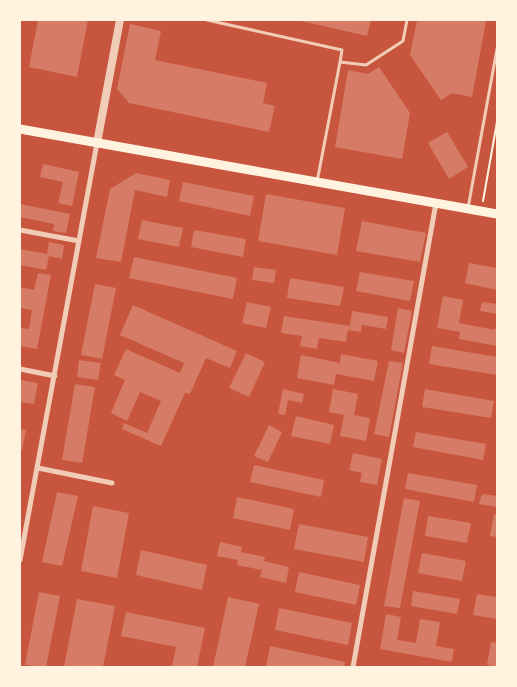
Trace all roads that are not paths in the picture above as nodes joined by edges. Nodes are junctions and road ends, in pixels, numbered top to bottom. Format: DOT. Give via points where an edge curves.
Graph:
graph roads {
  1 [pos="120,20"];
  2 [pos="207,20"];
  3 [pos="407,20"];
  4 [pos="497,49"];
  5 [pos="340,62"];
  6 [pos="20,129"];
  7 [pos="97,143"];
  8 [pos="317,182"];
  9 [pos="436,203"];
  10 [pos="468,208"];
  11 [pos="497,214"];
  12 [pos="20,230"];
  13 [pos="79,241"];
  14 [pos="20,369"];
  15 [pos="55,376"];
  16 [pos="38,468"];
  17 [pos="112,483"];
  18 [pos="20,560"];
  19 [pos="353,667"];
  1 -- 7 [label="street"];
  2 -- 5 [label="lane" via="342,50"];
  3 -- 5 [label="lane" via="404,41 369,64 360,66"];
  4 -- 10 [label="lane"];
  5 -- 8 [label="lane"];
  6 -- 7 [label="main road"];
  7 -- 8 [label="main road"];
  7 -- 13 [label="street"];
  8 -- 9 [label="main road"];
  9 -- 10 [label="main road"];
  9 -- 19 [label="street"];
  10 -- 11 [label="main road"];
  12 -- 13 [label="street"];
  13 -- 15 [label="street"];
  14 -- 15 [label="street"];
  15 -- 16 [label="street"];
  16 -- 17 [label="street"];
  16 -- 18 [label="street"];
}
